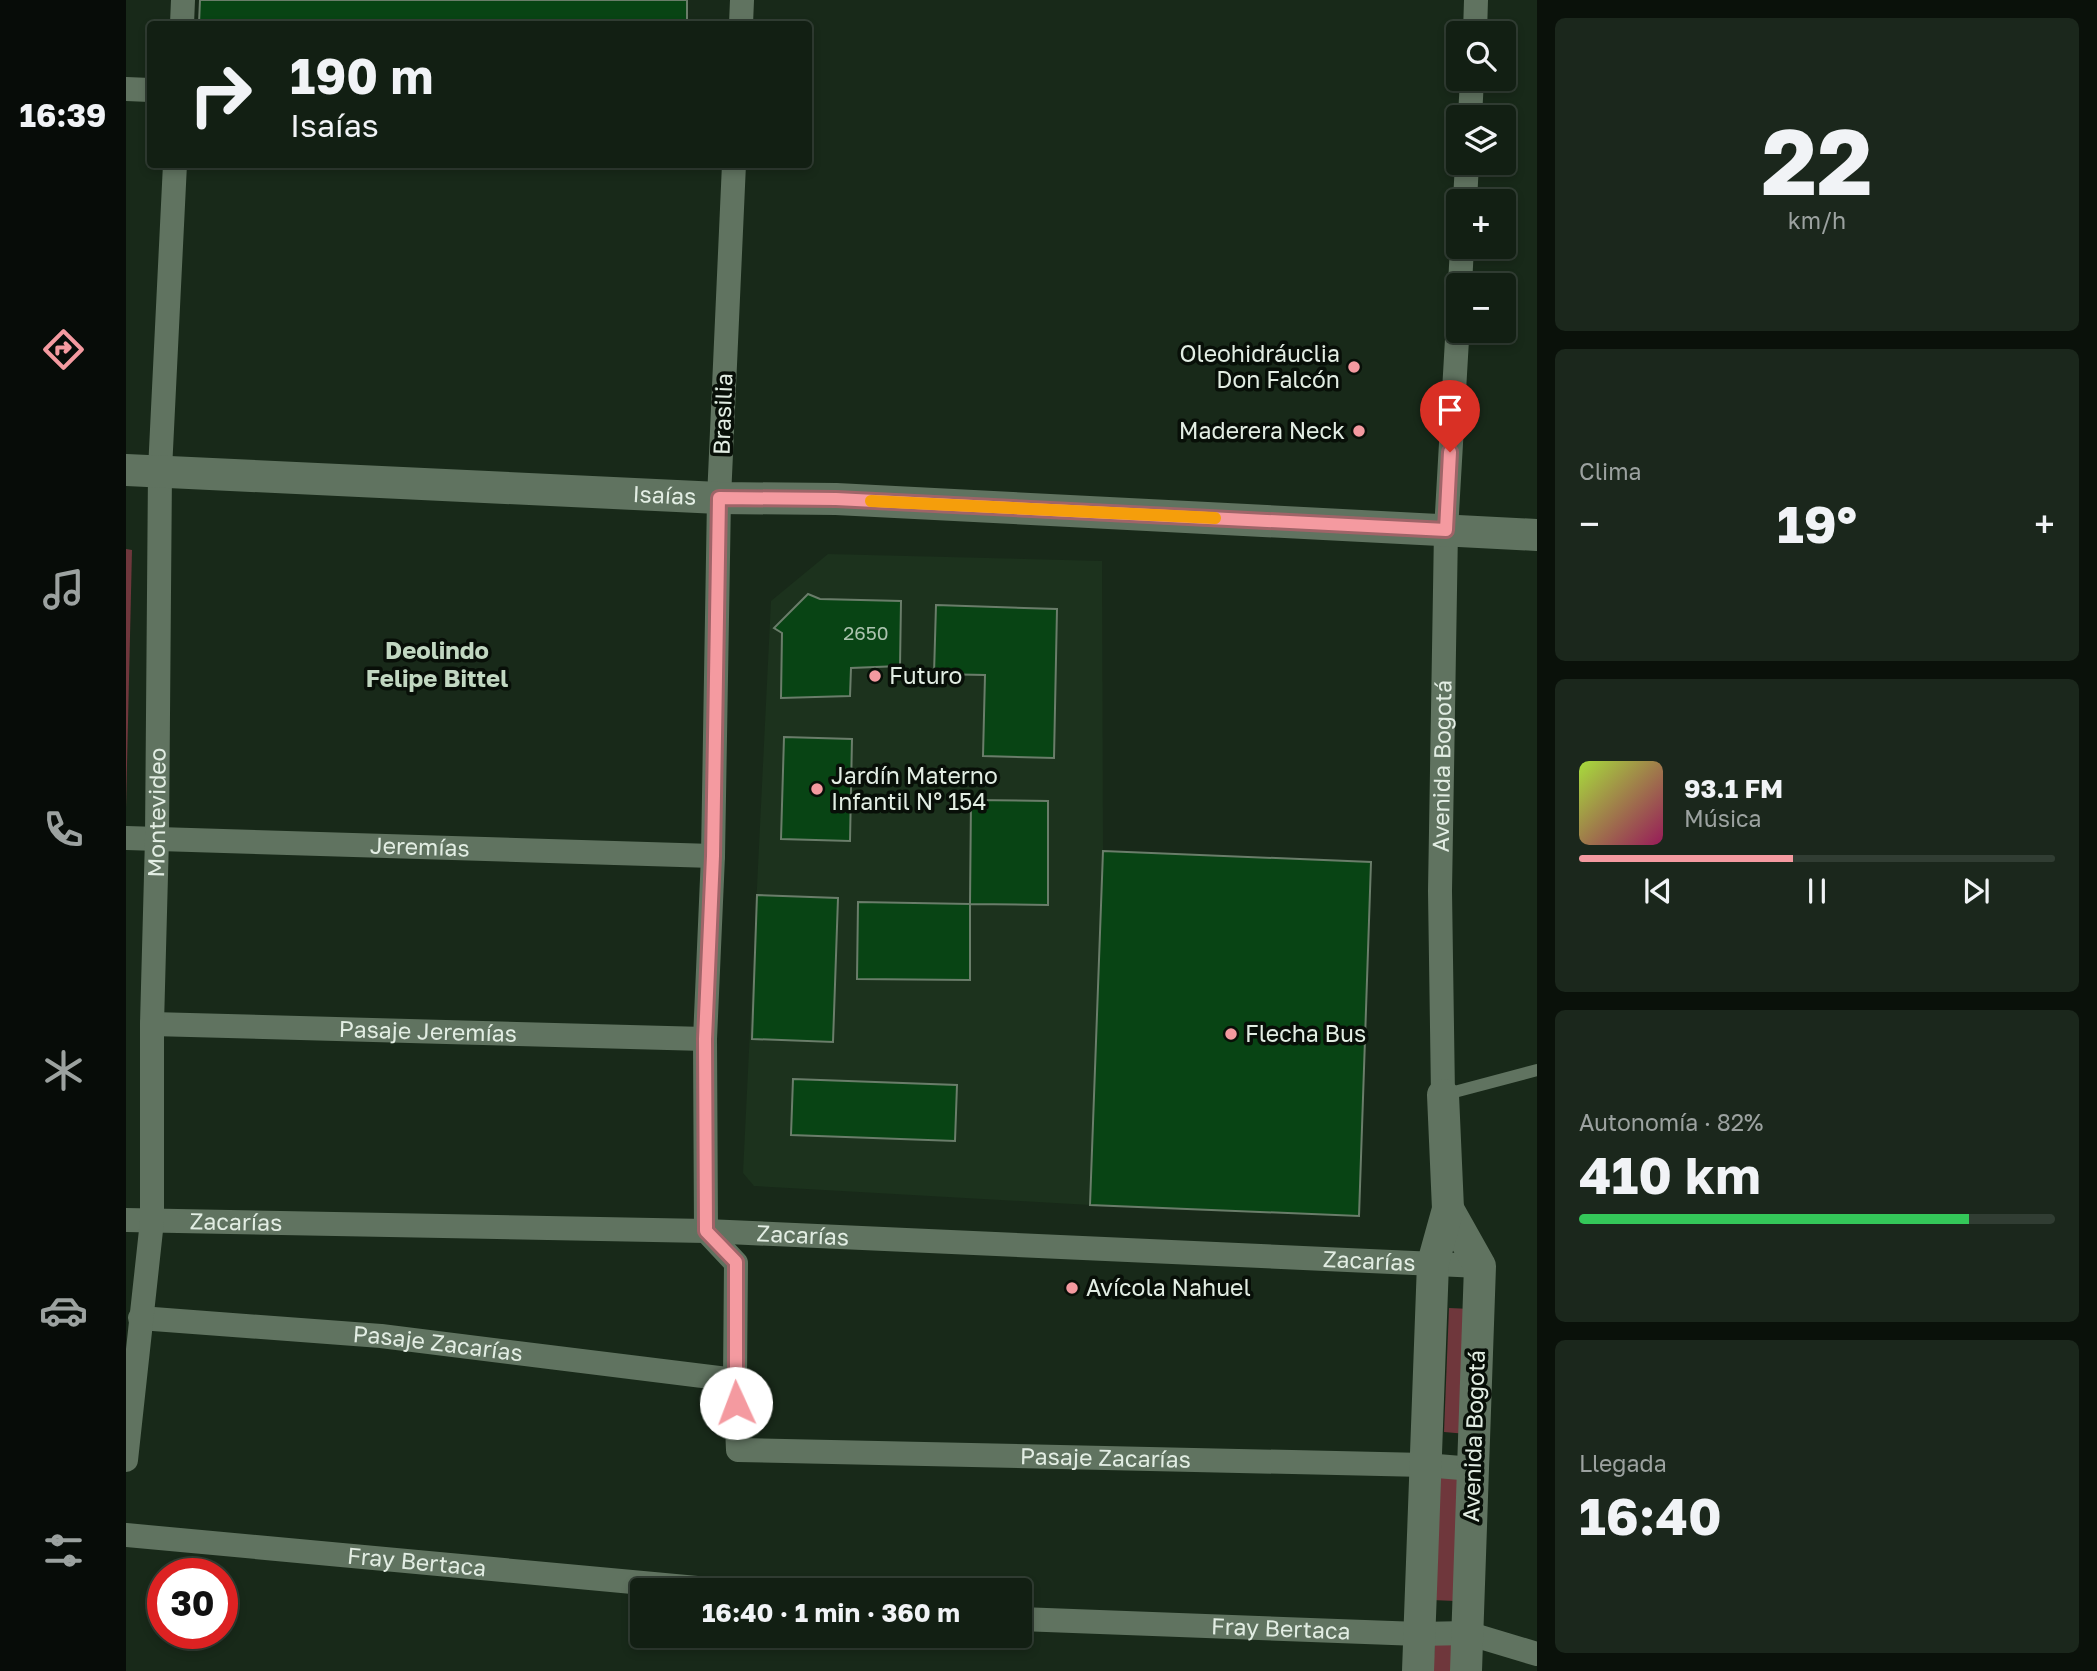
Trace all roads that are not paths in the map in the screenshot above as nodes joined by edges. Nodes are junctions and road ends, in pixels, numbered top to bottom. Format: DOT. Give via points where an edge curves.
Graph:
graph roads {
  1 [pos="183,0"];
  2 [pos="742,0"];
  3 [pos="1476,0"];
  4 [pos="182,21"];
  5 [pos="741,21"];
  6 [pos="1475,21"];
  7 [pos="126,89"];
  8 [pos="147,90"];
  9 [pos="175,168"];
  10 [pos="734,168"];
  11 [pos="1457,343"];
  12 [pos="126,470"];
  13 [pos="160,470"];
  14 [pos="719,498"];
  15 [pos="1446,530"];
  16 [pos="1537,536"];
  17 [pos="126,838"];
  18 [pos="157,838"];
  19 [pos="713,856"];
  20 [pos="152,1024"];
  21 [pos="705,1039"];
  22 [pos="1537,1070"];
  23 [pos="1443,1095"];
  24 [pos="1448,1209"];
  25 [pos="126,1220"];
  26 [pos="152,1221"];
  27 [pos="706,1231"];
  28 [pos="1433,1262"];
  29 [pos="1480,1266"];
  30 [pos="140,1318"];
  31 [pos="735,1380"];
  32 [pos="126,1460"];
  33 [pos="1425,1465"];
  34 [pos="1473,1469"];
  35 [pos="126,1535"];
  36 [pos="630,1582"];
  37 [pos="1032,1619"];
  38 [pos="1467,1633"];
  39 [pos="1419,1634"];
  40 [pos="1537,1654"];
  41 [pos="1418,1671"];
  42 [pos="1466,1671"];
  1 -- 4 [label="street"];
  2 -- 5 [label="street"];
  3 -- 6 [label="street"];
  7 -- 8 [label="street"];
  9 -- 13 [label="street, Montevideo"];
  10 -- 14 [label="street, Brasilia"];
  11 -- 15 [label="street, Avenida Bogotá"];
  12 -- 13 [label="street, Isaías"];
  13 -- 14 [label="street, Isaías"];
  13 -- 18 [label="street, Montevideo"];
  14 -- 15 [label="street, Isaías" via="836,499"];
  14 -- 19 [label="street, Brasilia"];
  15 -- 16 [label="street, Isaías"];
  15 -- 23 [label="street, Avenida Bogotá" via="1440,891"];
  17 -- 18 [label="street, Jeremías"];
  18 -- 19 [label="street, Jeremías"];
  18 -- 20 [label="street, Montevideo"];
  19 -- 21 [label="street, Brasilia"];
  20 -- 21 [label="street, Pasaje Jeremías"];
  20 -- 26 [label="street, Montevideo"];
  21 -- 27 [label="street, Brasilia"];
  22 -- 23 [label="lane"];
  23 -- 24 [label="street, Avenida Bogotá"];
  24 -- 28 [label="street, Avenida Bogotá"];
  24 -- 29 [label="street, Avenida Bogotá"];
  25 -- 26 [label="street, Zacarías"];
  26 -- 27 [label="street, Zacarías"];
  26 -- 30 [label="street, Montevideo"];
  27 -- 28 [label="street, Zacarías"];
  27 -- 31 [label="street" via="736,1262"];
  28 -- 29 [label="street, Zacarías"];
  28 -- 33 [label="street, Avenida Bogotá"];
  29 -- 34 [label="street, Avenida Bogotá"];
  30 -- 31 [label="street, Pasaje Zacarías" via="381,1336"];
  30 -- 32 [label="street, Montevideo"];
  31 -- 33 [label="street, Pasaje Zacarías" via="738,1450"];
  33 -- 34 [label="street, Pasaje Zacarías"];
  33 -- 39 [label="street, Avenida Bogotá"];
  34 -- 38 [label="street, Avenida Bogotá"];
  35 -- 36 [label="street, Fray Bertaca"];
  37 -- 39 [label="street, Fray Bertaca"];
  38 -- 39 [label="street, Fray Bertaca"];
  38 -- 40 [label="street, Fray Bertaca"];
  38 -- 42 [label="street, Avenida Bogotá"];
  39 -- 41 [label="street, Avenida Bogotá"];
}
